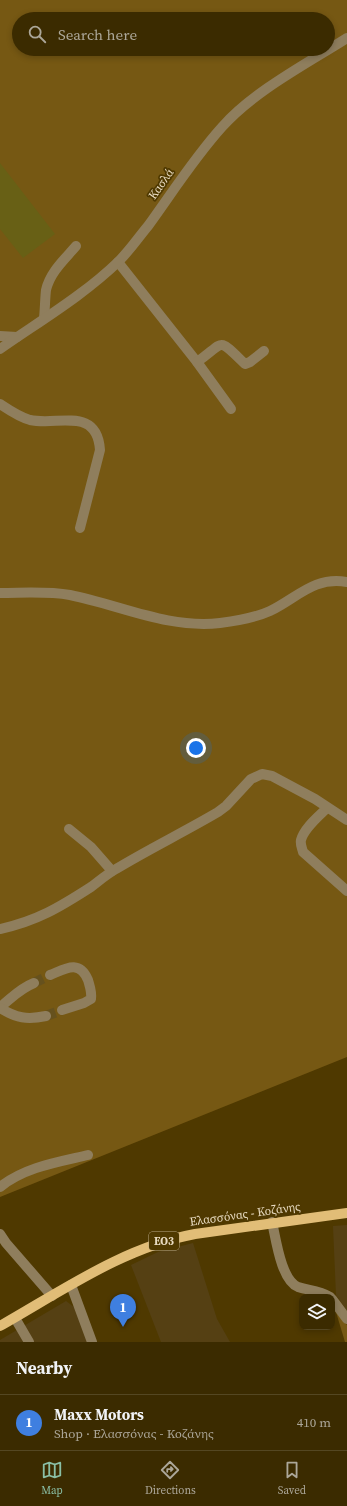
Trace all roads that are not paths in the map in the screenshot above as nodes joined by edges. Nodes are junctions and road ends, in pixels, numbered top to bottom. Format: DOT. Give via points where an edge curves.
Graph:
graph roads {
  1 [pos="347,38"];
  2 [pos="335,46"];
  3 [pos="319,56"];
  4 [pos="76,246"];
  5 [pos="118,262"];
  6 [pos="44,318"];
  7 [pos="0,336"];
  8 [pos="16,337"];
  9 [pos="0,349"];
  10 [pos="264,350"];
  11 [pos="196,362"];
  12 [pos="0,404"];
  13 [pos="231,409"];
  14 [pos="80,528"];
  15 [pos="347,582"];
  16 [pos="0,593"];
  17 [pos="327,808"];
  18 [pos="347,820"];
  19 [pos="69,829"];
  20 [pos="112,871"];
  21 [pos="347,891"];
  22 [pos="0,929"];
  23 [pos="50,975"];
  24 [pos="34,983"];
  25 [pos="0,1008"];
  26 [pos="62,1010"];
  27 [pos="46,1016"];
  28 [pos="88,1155"];
  29 [pos="0,1187"];
  30 [pos="347,1213"];
  31 [pos="272,1222"];
  32 [pos="0,1234"];
  33 [pos="71,1285"];
  34 [pos="324,1294"];
  35 [pos="52,1296"];
  36 [pos="335,1303"];
  37 [pos="15,1318"];
  38 [pos="347,1319"];
  39 [pos="0,1326"];
  40 [pos="29,1342"];
  41 [pos="92,1342"];
  1 -- 2 [label="street, Κασλά"];
  3 -- 5 [label="street, Κασλά" via="254,98 223,126 136,242"];
  4 -- 6 [label="street" via="50,279 46,290"];
  5 -- 6 [label="street, Κασλά"];
  5 -- 11 [label="street"];
  6 -- 8 [label="street, Κασλά"];
  7 -- 8 [label="street"];
  8 -- 9 [label="street, Κασλά"];
  10 -- 11 [label="street" via="245,364 226,345 220,344"];
  11 -- 13 [label="street"];
  12 -- 14 [label="street" via="29,420 76,421 91,426 96,432 100,450"];
  15 -- 16 [label="street" via="331,580 319,583 264,613 221,623 192,624 130,612 67,595"];
  17 -- 18 [label="street"];
  17 -- 20 [label="street" via="272,776 257,776 218,812"];
  17 -- 21 [label="street" via="306,830 301,845 303,852"];
  19 -- 20 [label="street" via="91,847"];
  20 -- 22 [label="street" via="56,910 39,918"];
  23 -- 26 [label="street" via="65,969 81,968 92,992 91,999"];
  24 -- 25 [label="street" via="23,987"];
  25 -- 27 [label="street" via="13,1016"];
  28 -- 29 [label="street" via="36,1167"];
  30 -- 31 [label="main road, Ελασσόνας - Κοζάνης / ΕΟ3"];
  31 -- 33 [label="main road, Ελασσόνας - Κοζάνης / ΕΟ3" via="164,1241 132,1253"];
  31 -- 34 [label="street" via="284,1270 290,1282"];
  32 -- 35 [label="street"];
  33 -- 35 [label="main road, Ελασσόνας - Κοζάνης / ΕΟ3"];
  33 -- 41 [label="street"];
  35 -- 37 [label="main road, Ελασσόνας - Κοζάνης / ΕΟ3"];
  36 -- 38 [label="street"];
  37 -- 39 [label="main road, Ελασσόνας - Κοζάνης / ΕΟ3"];
  37 -- 40 [label="street"];
}
